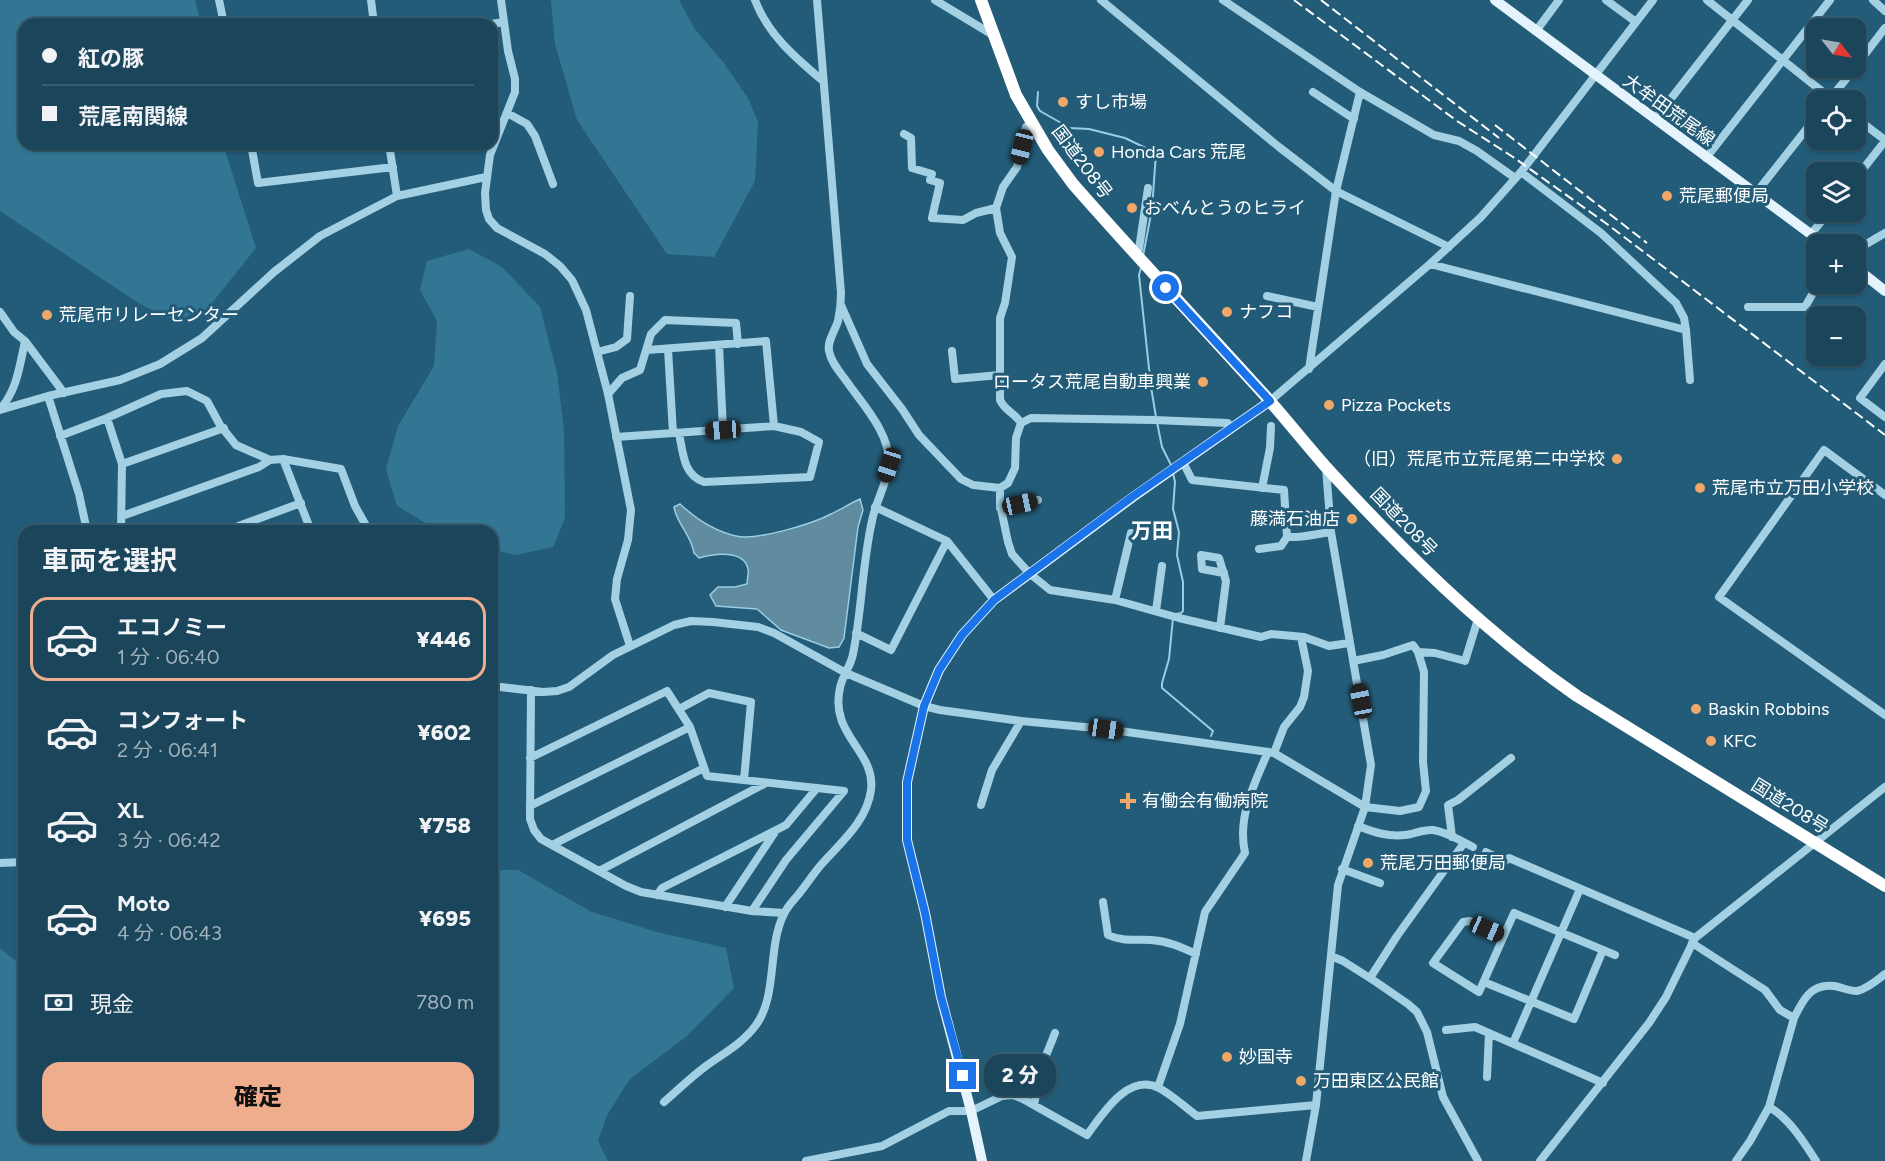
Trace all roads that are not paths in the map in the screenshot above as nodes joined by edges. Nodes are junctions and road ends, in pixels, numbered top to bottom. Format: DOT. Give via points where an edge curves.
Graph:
graph roads {
  1 [pos="219,0"];
  2 [pos="371,0"];
  3 [pos="501,0"];
  4 [pos="755,0"];
  5 [pos="817,0"];
  6 [pos="935,0"];
  7 [pos="981,0"];
  8 [pos="1101,0"];
  9 [pos="1223,0"];
  10 [pos="1495,0"];
  11 [pos="1559,0"];
  12 [pos="1606,0"];
  13 [pos="1653,0"];
  14 [pos="1707,0"];
  15 [pos="1748,0"];
  16 [pos="1830,0"];
  17 [pos="1873,0"];
  18 [pos="1885,11"];
  19 [pos="224,18"];
  20 [pos="373,18"];
  21 [pos="1732,20"];
  22 [pos="504,22"];
  23 [pos="1636,22"];
  24 [pos="498,23"];
  25 [pos="1885,28"];
  26 [pos="1536,31"];
  27 [pos="993,35"];
  28 [pos="1866,53"];
  29 [pos="1782,62"];
  30 [pos="1595,76"];
  31 [pos="823,81"];
  32 [pos="1818,90"];
  33 [pos="1313,92"];
  34 [pos="1360,92"];
  35 [pos="507,113"];
  36 [pos="1354,118"];
  37 [pos="1655,119"];
  38 [pos="1031,124"];
  39 [pos="498,126"];
  40 [pos="1866,126"];
  41 [pos="1806,130"];
  42 [pos="904,134"];
  43 [pos="1885,141"];
  44 [pos="252,150"];
  45 [pos="390,150"];
  46 [pos="490,150"];
  47 [pos="1706,158"];
  48 [pos="1866,165"];
  49 [pos="393,167"];
  50 [pos="1518,175"];
  51 [pos="486,177"];
  52 [pos="553,184"];
  53 [pos="1148,188"];
  54 [pos="1336,191"];
  55 [pos="1756,193"];
  56 [pos="397,196"];
  57 [pos="996,208"];
  58 [pos="1821,222"];
  59 [pos="1885,233"];
  60 [pos="1811,234"];
  61 [pos="1866,244"];
  62 [pos="1449,247"];
  63 [pos="1136,256"];
  64 [pos="1430,264"];
  65 [pos="1866,276"];
  66 [pos="1885,291"];
  67 [pos="1812,294"];
  68 [pos="630,296"];
  69 [pos="1267,296"];
  70 [pos="841,305"];
  71 [pos="1318,307"];
  72 [pos="1748,307"];
  73 [pos="0,312"];
  74 [pos="1686,330"];
  75 [pos="24,341"];
  76 [pos="738,344"];
  77 [pos="719,345"];
  78 [pos="668,349"];
  79 [pos="648,350"];
  80 [pos="952,351"];
  81 [pos="597,352"];
  82 [pos="1885,364"];
  83 [pos="1309,369"];
  84 [pos="1000,375"];
  85 [pos="1690,380"];
  86 [pos="64,393"];
  87 [pos="608,394"];
  88 [pos="48,396"];
  89 [pos="1270,401"];
  90 [pos="0,410"];
  91 [pos="1885,417"];
  92 [pos="107,418"];
  93 [pos="1021,423"];
  94 [pos="774,426"];
  95 [pos="1271,426"];
  96 [pos="224,428"];
  97 [pos="1230,429"];
  98 [pos="723,430"];
  99 [pos="676,433"];
  100 [pos="60,436"];
  101 [pos="616,437"];
  102 [pos="283,459"];
  103 [pos="270,460"];
  104 [pos="1183,462"];
  105 [pos="122,464"];
  106 [pos="1326,466"];
  107 [pos="1000,488"];
  108 [pos="1262,488"];
  109 [pos="1885,495"];
  110 [pos="1038,500"];
  111 [pos="301,503"];
  112 [pos="874,507"];
  113 [pos="1000,508"];
  114 [pos="122,516"];
  115 [pos="86,525"];
  116 [pos="121,525"];
  117 [pos="241,525"];
  118 [pos="309,525"];
  119 [pos="366,525"];
  120 [pos="1331,532"];
  121 [pos="1131,533"];
  122 [pos="1287,537"];
  123 [pos="947,541"];
  124 [pos="1259,549"];
  125 [pos="1162,566"];
  126 [pos="1029,573"];
  127 [pos="1224,573"];
  128 [pos="994,600"];
  129 [pos="1115,600"];
  130 [pos="1156,611"];
  131 [pos="1478,619"];
  132 [pos="1220,628"];
  133 [pos="856,633"];
  134 [pos="1301,637"];
  135 [pos="1349,644"];
  136 [pos="630,646"];
  137 [pos="1418,652"];
  138 [pos="1353,661"];
  139 [pos="846,673"];
  140 [pos="498,687"];
  141 [pos="531,690"];
  142 [pos="924,706"];
  143 [pos="679,709"];
  144 [pos="1885,715"];
  145 [pos="1021,721"];
  146 [pos="690,727"];
  147 [pos="1271,753"];
  148 [pos="530,758"];
  149 [pos="1511,758"];
  150 [pos="704,768"];
  151 [pos="744,780"];
  152 [pos="767,783"];
  153 [pos="1885,787"];
  154 [pos="817,788"];
  155 [pos="981,805"];
  156 [pos="530,806"];
  157 [pos="1365,807"];
  158 [pos="1358,826"];
  159 [pos="777,830"];
  160 [pos="1452,837"];
  161 [pos="1816,843"];
  162 [pos="552,845"];
  163 [pos="1486,852"];
  164 [pos="18,862"];
  165 [pos="0,863"];
  166 [pos="1342,869"];
  167 [pos="598,871"];
  168 [pos="1380,883"];
  169 [pos="1885,886"];
  170 [pos="1580,889"];
  171 [pos="657,895"];
  172 [pos="1103,902"];
  173 [pos="724,907"];
  174 [pos="752,911"];
  175 [pos="784,913"];
  176 [pos="1561,932"];
  177 [pos="1503,936"];
  178 [pos="1694,940"];
  179 [pos="1603,950"];
  180 [pos="1196,954"];
  181 [pos="1615,955"];
  182 [pos="1331,956"];
  183 [pos="1885,974"];
  184 [pos="1370,978"];
  185 [pos="1484,981"];
  186 [pos="1531,1001"];
  187 [pos="1794,1018"];
  188 [pos="1446,1030"];
  189 [pos="1055,1033"];
  190 [pos="1489,1033"];
  191 [pos="1513,1043"];
  192 [pos="1487,1077"];
  193 [pos="1603,1083"];
  194 [pos="1158,1087"];
  195 [pos="664,1102"];
  196 [pos="1034,1105"];
  197 [pos="1316,1106"];
  198 [pos="1769,1107"];
  199 [pos="972,1111"];
  200 [pos="835,1158"];
  201 [pos="806,1161"];
  202 [pos="982,1161"];
  203 [pos="1306,1161"];
  204 [pos="1478,1161"];
  205 [pos="1540,1161"];
  206 [pos="1736,1161"];
  207 [pos="1816,1161"];
  1 -- 19 [label="street"];
  2 -- 20 [label="street"];
  3 -- 22 [label="street"];
  4 -- 31 [label="street" via="773,34"];
  5 -- 31 [label="street"];
  6 -- 27 [label="street"];
  7 -- 27 [label="highway, 国道208号"];
  8 -- 54 [label="street"];
  9 -- 34 [label="street"];
  10 -- 26 [label="main road, 大牟田荒尾線"];
  11 -- 26 [label="street"];
  12 -- 23 [label="street"];
  13 -- 23 [label="street"];
  14 -- 21 [label="street"];
  15 -- 21 [label="street"];
  16 -- 29 [label="street"];
  17 -- 18 [label="street"];
  21 -- 29 [label="street"];
  21 -- 37 [label="street"];
  22 -- 24 [label="street"];
  22 -- 35 [label="street" via="515,79"];
  23 -- 30 [label="street"];
  25 -- 28 [label="street"];
  26 -- 30 [label="main road, 大牟田荒尾線"];
  27 -- 38 [label="highway, 国道208号"];
  29 -- 32 [label="street"];
  29 -- 47 [label="street"];
  30 -- 37 [label="main road, 大牟田荒尾線"];
  30 -- 50 [label="street"];
  31 -- 70 [label="street"];
  33 -- 36 [label="street"];
  34 -- 36 [label="street"];
  34 -- 50 [label="street" via="1434,135 1459,141"];
  35 -- 39 [label="street"];
  35 -- 52 [label="street" via="527,124 535,136"];
  36 -- 54 [label="street"];
  37 -- 47 [label="main road, 大牟田荒尾線"];
  38 -- 57 [label="street" via="1026,127 1017,167"];
  38 -- 63 [label="highway, 国道208号" via="1072,184"];
  40 -- 43 [label="street"];
  41 -- 55 [label="street"];
  42 -- 57 [label="street" via="913,142 912,168 932,174 930,180 940,183 932,218 963,220"];
  43 -- 48 [label="street"];
  44 -- 49 [label="street" via="258,183"];
  45 -- 49 [label="street"];
  46 -- 51 [label="street"];
  47 -- 55 [label="main road, 大牟田荒尾線"];
  49 -- 56 [label="street"];
  50 -- 62 [label="street"];
  50 -- 74 [label="street" via="1601,233 1676,303"];
  51 -- 56 [label="street"];
  51 -- 81 [label="street" via="489,219 497,228 545,254 572,280 586,310"];
  53 -- 63 [label="street"];
  54 -- 62 [label="street"];
  54 -- 71 [label="street"];
  55 -- 60 [label="main road, 大牟田荒尾線"];
  56 -- 86 [label="street" via="320,236 180,353 120,380"];
  57 -- 84 [label="street" via="1000,233 1012,258 1000,318"];
  58 -- 60 [label="street"];
  59 -- 61 [label="street"];
  62 -- 64 [label="street"];
  63 -- 89 [label="highway, 国道208号"];
  64 -- 74 [label="street"];
  64 -- 83 [label="street"];
  65 -- 66 [label="main road"];
  67 -- 72 [label="street" via="1805,307"];
  68 -- 81 [label="street" via="627,339"];
  69 -- 71 [label="street"];
  70 -- 107 [label="street" via="867,364 919,435 961,480"];
  70 -- 112 [label="street" via="828,351 883,434 887,447 889,465"];
  71 -- 83 [label="street"];
  73 -- 75 [label="street"];
  74 -- 85 [label="street"];
  75 -- 86 [label="street"];
  75 -- 90 [label="street" via="17,377"];
  76 -- 77 [label="street"];
  76 -- 79 [label="street" via="736,323 665,320 651,334"];
  76 -- 94 [label="street" via="766,341"];
  77 -- 78 [label="street"];
  77 -- 98 [label="street"];
  78 -- 79 [label="street"];
  78 -- 99 [label="street"];
  79 -- 87 [label="street" via="640,370 622,378"];
  80 -- 84 [label="street" via="955,379"];
  81 -- 87 [label="street"];
  82 -- 91 [label="street" via="1860,398"];
  83 -- 89 [label="street"];
  84 -- 93 [label="street" via="1000,400"];
  86 -- 88 [label="street"];
  87 -- 101 [label="street"];
  88 -- 90 [label="street"];
  88 -- 100 [label="street"];
  89 -- 97 [label="main road"];
  89 -- 106 [label="highway, 国道208号"];
  92 -- 96 [label="street" via="161,394 187,391 207,401"];
  92 -- 100 [label="street"];
  92 -- 105 [label="street"];
  93 -- 97 [label="street" via="1031,418 1154,420 1228,423"];
  93 -- 107 [label="street" via="1016,438 1016,468 1008,483"];
  94 -- 98 [label="street"];
  94 -- 99 [label="street" via="801,432 819,442 810,477 697,480 688,469"];
  95 -- 108 [label="street"];
  96 -- 103 [label="street" via="236,445"];
  96 -- 105 [label="street"];
  97 -- 104 [label="main road"];
  98 -- 99 [label="street"];
  99 -- 101 [label="street"];
  100 -- 115 [label="street"];
  101 -- 136 [label="street" via="631,510 615,599"];
  102 -- 103 [label="street"];
  102 -- 111 [label="street"];
  102 -- 119 [label="street" via="341,469"];
  103 -- 114 [label="street"];
  104 -- 108 [label="street" via="1192,480"];
  104 -- 126 [label="main road"];
  105 -- 114 [label="street"];
  106 -- 120 [label="street"];
  106 -- 131 [label="highway, 国道208号" via="1416,561"];
  107 -- 113 [label="street"];
  108 -- 122 [label="street" via="1284,490"];
  109 -- 144 [label="street" via="1824,450 1719,597"];
  110 -- 113 [label="street"];
  111 -- 117 [label="street"];
  111 -- 118 [label="street"];
  112 -- 123 [label="street"];
  112 -- 133 [label="street"];
  113 -- 126 [label="street" via="1012,554"];
  114 -- 116 [label="street"];
  120 -- 122 [label="street"];
  120 -- 135 [label="street"];
  121 -- 129 [label="street"];
  122 -- 124 [label="street" via="1281,546"];
  123 -- 128 [label="street"];
  123 -- 133 [label="street" via="891,650"];
  125 -- 130 [label="street"];
  126 -- 128 [label="main road"];
  126 -- 129 [label="street" via="1050,590"];
  127 -- 132 [label="street"];
  128 -- 142 [label="main road" via="962,635 939,670"];
  129 -- 130 [label="street"];
  130 -- 132 [label="street"];
  131 -- 137 [label="street" via="1465,661"];
  131 -- 161 [label="highway, 国道208号" via="1576,696"];
  132 -- 134 [label="street" via="1261,637"];
  133 -- 139 [label="street"];
  134 -- 135 [label="street" via="1329,646"];
  134 -- 147 [label="street" via="1308,671 1304,697"];
  135 -- 138 [label="street"];
  136 -- 139 [label="street" via="691,621 758,627"];
  136 -- 141 [label="street" via="569,687 557,691"];
  137 -- 138 [label="street" via="1413,645"];
  137 -- 157 [label="street" via="1424,672 1426,791 1419,807 1400,811"];
  138 -- 157 [label="street" via="1371,765"];
  139 -- 142 [label="street"];
  139 -- 175 [label="street" via="838,705 841,722 867,764 872,781 870,794 847,838"];
  140 -- 141 [label="street"];
  141 -- 148 [label="street"];
  142 -- 145 [label="street"];
  142 -- 199 [label="main road" via="907,782 907,840 941,997"];
  143 -- 146 [label="street"];
  143 -- 148 [label="street" via="667,690"];
  143 -- 151 [label="street" via="709,693 751,702"];
  145 -- 147 [label="street"];
  145 -- 155 [label="street" via="992,771"];
  146 -- 150 [label="street"];
  146 -- 156 [label="street"];
  147 -- 157 [label="street"];
  147 -- 180 [label="street" via="1250,796 1242,839 1245,853 1205,912"];
  148 -- 156 [label="street"];
  149 -- 160 [label="street" via="1448,805"];
  150 -- 151 [label="street" via="707,776"];
  150 -- 162 [label="street"];
  151 -- 152 [label="street"];
  152 -- 154 [label="street"];
  152 -- 167 [label="street"];
  153 -- 161 [label="street"];
  154 -- 159 [label="street" via="786,825"];
  154 -- 174 [label="street" via="844,792 786,860"];
  156 -- 162 [label="street" via="534,830"];
  157 -- 158 [label="street"];
  158 -- 160 [label="street" via="1390,835 1431,830"];
  158 -- 166 [label="street"];
  159 -- 171 [label="street" via="662,888"];
  159 -- 173 [label="street"];
  160 -- 184 [label="street" via="1469,845 1397,936"];
  161 -- 169 [label="highway, 国道208号"];
  161 -- 178 [label="street"];
  162 -- 167 [label="street"];
  163 -- 170 [label="street"];
  164 -- 165 [label="street"];
  166 -- 168 [label="street"];
  166 -- 182 [label="street"];
  167 -- 171 [label="street" via="626,886"];
  170 -- 176 [label="street"];
  170 -- 178 [label="street"];
  171 -- 173 [label="street"];
  172 -- 180 [label="street" via="1108,935 1119,940 1173,943"];
  173 -- 174 [label="street"];
  174 -- 175 [label="street"];
  175 -- 195 [label="street" via="773,949 764,1009 757,1024 740,1043 687,1080"];
  176 -- 177 [label="street" via="1514,913"];
  176 -- 179 [label="street"];
  176 -- 186 [label="street"];
  177 -- 185 [label="street"];
  177 -- 185 [label="street" via="1470,921 1463,922 1433,963 1479,992"];
  178 -- 187 [label="street" via="1765,990 1780,1010"];
  178 -- 193 [label="street" via="1666,997"];
  179 -- 181 [label="street"];
  179 -- 186 [label="street" via="1574,1019"];
  180 -- 194 [label="street" via="1180,1024"];
  182 -- 184 [label="street"];
  182 -- 197 [label="street"];
  183 -- 187 [label="street" via="1858,991 1824,985 1813,989"];
  184 -- 204 [label="street" via="1408,1004 1423,1020 1443,1097"];
  185 -- 186 [label="street"];
  186 -- 191 [label="street"];
  187 -- 198 [label="street"];
  188 -- 190 [label="street" via="1475,1027"];
  189 -- 196 [label="street" via="1041,1068"];
  190 -- 191 [label="street"];
  190 -- 192 [label="street"];
  191 -- 193 [label="street"];
  193 -- 205 [label="street"];
  194 -- 196 [label="street" via="1128,1089 1087,1135"];
  194 -- 197 [label="street" via="1197,1116"];
  196 -- 199 [label="street" via="1013,1095 1002,1096"];
  197 -- 203 [label="street"];
  198 -- 206 [label="street"];
  198 -- 207 [label="street" via="1803,1141"];
  199 -- 200 [label="street" via="949,1111 882,1146"];
  199 -- 202 [label="main road"];
  200 -- 201 [label="street"];
}
